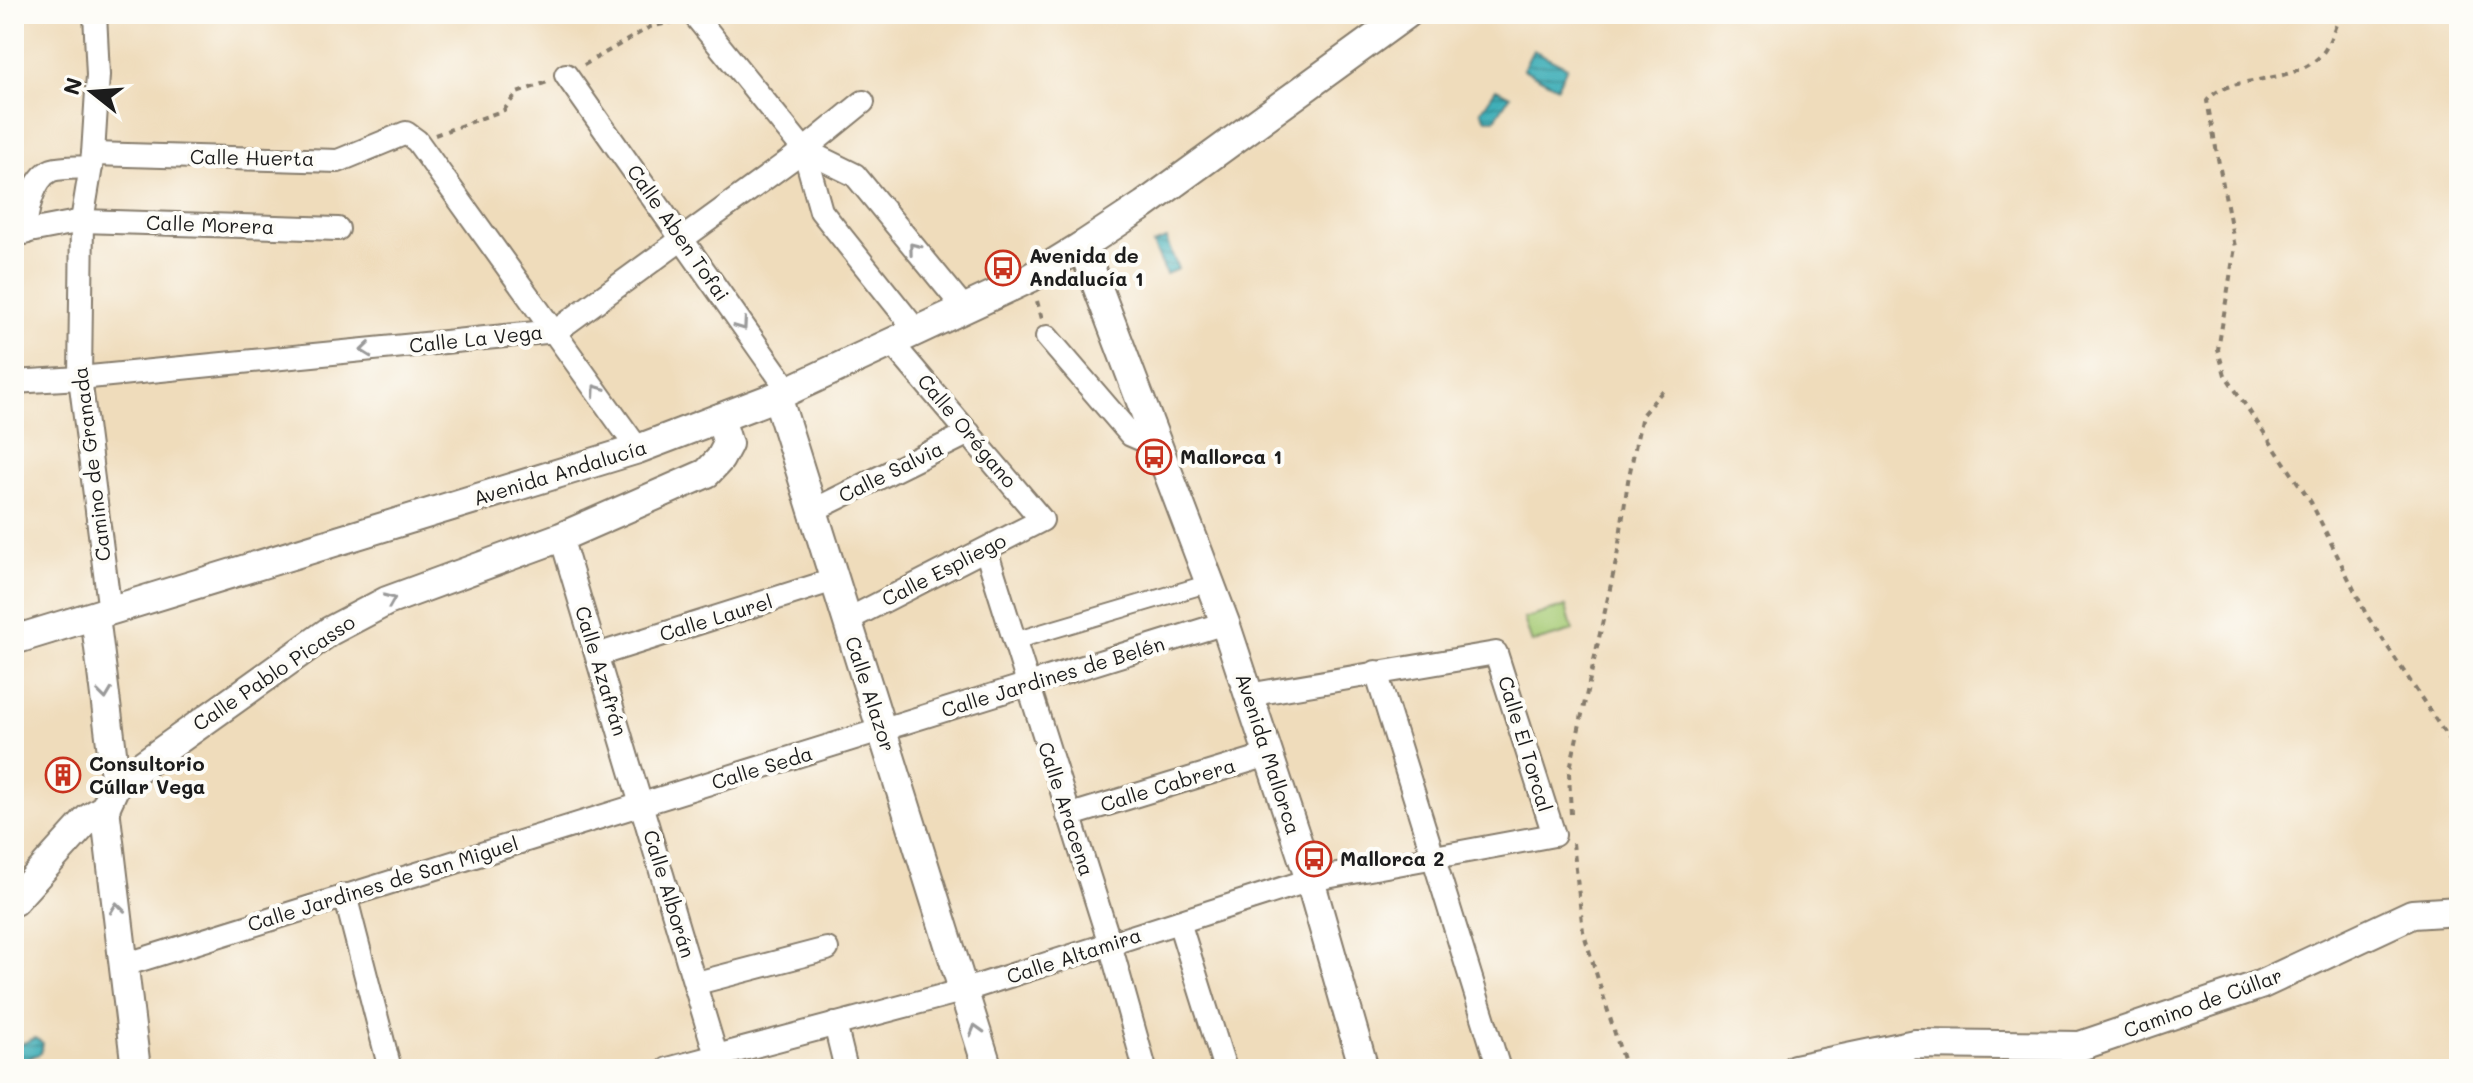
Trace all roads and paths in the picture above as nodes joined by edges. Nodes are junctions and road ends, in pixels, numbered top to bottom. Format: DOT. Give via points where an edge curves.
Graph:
graph roads {
  1 [pos="95,14"];
  2 [pos="1407,14"];
  3 [pos="2340,14"];
  4 [pos="696,17"];
  5 [pos="566,75"];
  6 [pos="863,102"];
  7 [pos="804,150"];
  8 [pos="92,161"];
  9 [pos="82,221"];
  10 [pos="338,229"];
  11 [pos="20,233"];
  12 [pos="682,238"];
  13 [pos="1082,246"];
  14 [pos="1030,278"];
  15 [pos="964,308"];
  16 [pos="556,331"];
  17 [pos="904,336"];
  18 [pos="1047,337"];
  19 [pos="80,378"];
  20 [pos="14,382"];
  21 [pos="1666,387"];
  22 [pos="783,394"];
  23 [pos="720,418"];
  24 [pos="969,433"];
  25 [pos="1159,447"];
  26 [pos="638,449"];
  27 [pos="812,511"];
  28 [pos="1042,520"];
  29 [pos="561,537"];
  30 [pos="986,550"];
  31 [pos="834,580"];
  32 [pos="1210,583"];
  33 [pos="103,614"];
  34 [pos="847,620"];
  35 [pos="1225,623"];
  36 [pos="14,640"];
  37 [pos="1014,641"];
  38 [pos="597,655"];
  39 [pos="1376,672"];
  40 [pos="1027,684"];
  41 [pos="1248,695"];
  42 [pos="881,731"];
  43 [pos="1268,755"];
  44 [pos="2459,755"];
  45 [pos="111,796"];
  46 [pos="642,804"];
  47 [pos="1068,816"];
  48 [pos="1571,816"];
  49 [pos="1563,832"];
  50 [pos="1433,857"];
  51 [pos="1310,880"];
  52 [pos="345,895"];
  53 [pos="14,901"];
  54 [pos="2459,911"];
  55 [pos="1179,922"];
  56 [pos="1110,944"];
  57 [pos="827,949"];
  58 [pos="124,965"];
  59 [pos="697,983"];
  60 [pos="965,990"];
  61 [pos="835,1024"];
  62 [pos="716,1055"];
  63 [pos="136,1069"];
  64 [pos="390,1069"];
  65 [pos="668,1069"];
  66 [pos="846,1069"];
  67 [pos="988,1069"];
  68 [pos="1145,1069"];
  69 [pos="1225,1069"];
  70 [pos="1364,1069"];
  71 [pos="1499,1069"];
  72 [pos="1626,1069"];
  73 [pos="1795,1069"];
  1 -- 8 [label="street, Camino de Granada" via="98,75"];
  2 -- 13 [label="street, Avenida Andalucía"];
  3 -- 44 [label="path" via="2323,53 2304,68 2228,87 2207,101 2235,247 2218,350 2225,375 2311,502 2366,614"];
  4 -- 7 [label="street"];
  5 -- 12 [label="street, Calle Aben Tofai"];
  6 -- 7 [label="street, Calle La Vega"];
  7 -- 12 [label="street, Calle La Vega"];
  15 -- 7 [label="street, one-way" via="855,175"];
  7 -- 17 [label="street, Calle Orégano" via="821,211"];
  8 -- 9 [label="street, Camino de Granada"];
  8 -- 11 [label="street, Calle Huerta" via="51,171 41,179"];
  8 -- 16 [label="street, Calle Huerta" via="338,161 406,133"];
  9 -- 10 [label="street, Calle Morera"];
  9 -- 11 [label="street, Calle Morera"];
  9 -- 19 [label="street, Camino de Granada"];
  12 -- 16 [label="street, Calle La Vega"];
  12 -- 22 [label="street, Calle Aben Tofai, one-way"];
  13 -- 14 [label="street, Avenida Andalucía"];
  13 -- 25 [label="street, Avenida Mallorca"];
  14 -- 15 [label="street, Avenida Andalucía"];
  14 -- 18 [label="path"];
  15 -- 17 [label="street, Avenida Andalucía"];
  16 -- 19 [label="street, Calle La Vega, one-way"];
  26 -- 16 [label="street, one-way"];
  17 -- 22 [label="street, Avenida Andalucía"];
  17 -- 24 [label="street, Calle Orégano"];
  18 -- 25 [label="street" via="1131,435"];
  19 -- 20 [label="street, Calle La Vega"];
  19 -- 33 [label="street, Camino de Granada"];
  21 -- 48 [label="path" via="1642,415 1639,428 1617,557 1569,773"];
  22 -- 23 [label="street, Avenida Andalucía"];
  22 -- 27 [label="street, Calle Alazor"];
  23 -- 26 [label="street, Avenida Andalucía"];
  23 -- 29 [label="street, Calle Pablo Picasso" via="728,444 707,473"];
  24 -- 27 [label="street, Calle Salvia"];
  24 -- 28 [label="street, Calle Orégano"];
  25 -- 32 [label="street, Avenida Mallorca"];
  26 -- 33 [label="street, Avenida Andalucía"];
  27 -- 31 [label="street, Calle Alazor"];
  28 -- 30 [label="street, Calle Espliego"];
  29 -- 38 [label="street, Calle Azafrán"];
  45 -- 29 [label="street, Calle Pablo Picasso, one-way" via="330,631 387,601"];
  30 -- 34 [label="street, Calle Espliego"];
  30 -- 37 [label="street, Calle Aracena"];
  31 -- 34 [label="street, Calle Alazor"];
  31 -- 38 [label="street, Calle Laurel"];
  32 -- 35 [label="street, Avenida Mallorca"];
  32 -- 37 [label="street"];
  33 -- 36 [label="street, Avenida Andalucía"];
  33 -- 45 [label="street, Camino de Granada, one-way"];
  34 -- 42 [label="street, Calle Alazor"];
  35 -- 40 [label="street, Calle Jardines de Belén"];
  35 -- 41 [label="street, Avenida Mallorca"];
  37 -- 40 [label="street, Calle Aracena"];
  38 -- 46 [label="street, Calle Azafrán"];
  39 -- 41 [label="street"];
  39 -- 49 [label="street, Calle El Torcal" via="1496,653"];
  39 -- 50 [label="street"];
  40 -- 42 [label="street, Calle Jardines de Belén"];
  40 -- 47 [label="street, Calle Aracena"];
  41 -- 43 [label="street, Avenida Mallorca"];
  42 -- 46 [label="street, Calle Seda"];
  42 -- 60 [label="street, Calle Alazor"];
  43 -- 47 [label="street, Calle Cabrera"];
  43 -- 51 [label="street, Avenida Mallorca"];
  45 -- 53 [label="street, Calle Pablo Picasso"];
  58 -- 45 [label="street, Camino de Granada, one-way"];
  46 -- 52 [label="street, Calle Jardines de San Miguel"];
  46 -- 59 [label="street, Calle Alborán"];
  47 -- 56 [label="street, Calle Aracena"];
  49 -- 50 [label="street, Calle Altamira"];
  49 -- 72 [label="path" via="1583,931"];
  50 -- 51 [label="street, Calle Altamira"];
  50 -- 71 [label="street"];
  51 -- 55 [label="street, Calle Altamira"];
  51 -- 70 [label="street, Avenida Mallorca"];
  52 -- 58 [label="street, Calle Jardines de San Miguel"];
  52 -- 64 [label="street"];
  54 -- 73 [label="street, Camino de Cúllar" via="2412,914 2260,985 2080,1046 1915,1044"];
  55 -- 56 [label="street, Calle Altamira"];
  55 -- 69 [label="street"];
  56 -- 60 [label="street, Calle Altamira"];
  56 -- 68 [label="street, Calle Aracena"];
  57 -- 59 [label="street, Calle Alborán"];
  58 -- 63 [label="street, Camino de Granada"];
  59 -- 62 [label="street, Calle Alborán"];
  60 -- 61 [label="street, Calle Altamira"];
  67 -- 60 [label="street, Calle Alazor, one-way"];
  61 -- 62 [label="street, Calle Altamira"];
  61 -- 66 [label="street"];
  62 -- 65 [label="street, Calle Altamira"];
}
